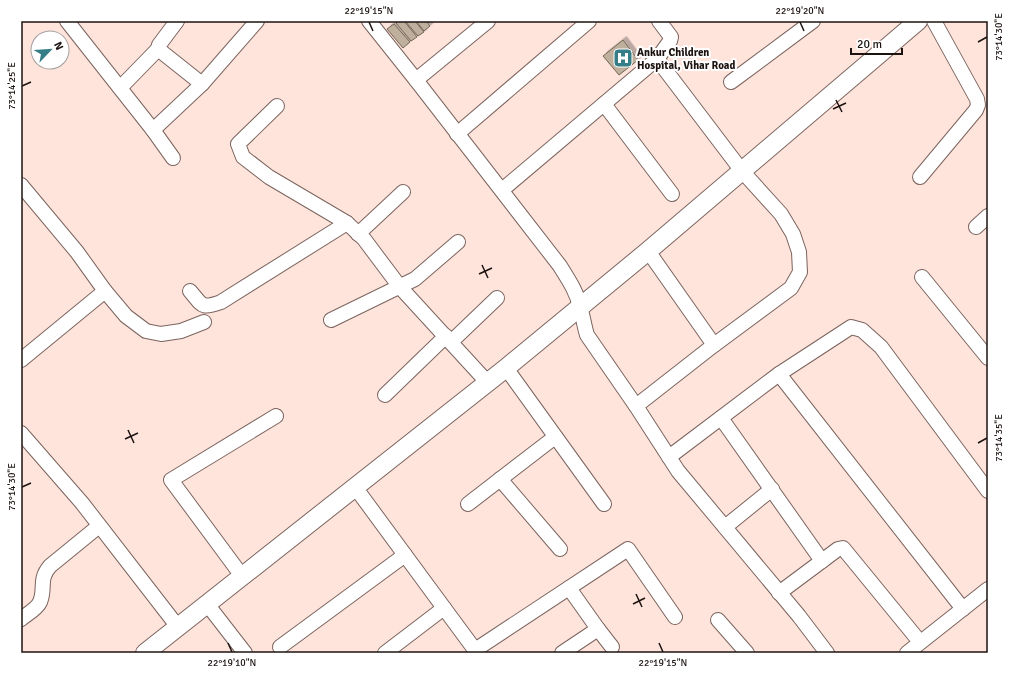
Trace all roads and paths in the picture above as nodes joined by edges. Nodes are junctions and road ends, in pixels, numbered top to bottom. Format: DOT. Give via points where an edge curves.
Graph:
graph roads {
  1 [pos="67,21"];
  2 [pos="178,21"];
  3 [pos="257,21"];
  4 [pos="369,21"];
  5 [pos="488,21"];
  6 [pos="589,21"];
  7 [pos="659,21"];
  8 [pos="813,21"];
  9 [pos="918,21"];
  10 [pos="934,21"];
  11 [pos="158,49"];
  12 [pos="657,59"];
  13 [pos="416,80"];
  14 [pos="730,82"];
  15 [pos="202,84"];
  16 [pos="120,88"];
  17 [pos="604,104"];
  18 [pos="277,106"];
  19 [pos="153,130"];
  20 [pos="457,134"];
  21 [pos="173,158"];
  22 [pos="742,171"];
  23 [pos="920,177"];
  24 [pos="21,185"];
  25 [pos="502,190"];
  26 [pos="404,192"];
  27 [pos="672,194"];
  28 [pos="988,216"];
  29 [pos="347,223"];
  30 [pos="976,228"];
  31 [pos="358,234"];
  32 [pos="458,242"];
  33 [pos="648,252"];
  34 [pos="922,277"];
  35 [pos="400,287"];
  36 [pos="105,291"];
  37 [pos="190,291"];
  38 [pos="497,298"];
  39 [pos="580,306"];
  40 [pos="331,320"];
  41 [pos="204,322"];
  42 [pos="448,339"];
  43 [pos="714,345"];
  44 [pos="988,358"];
  45 [pos="21,360"];
  46 [pos="506,368"];
  47 [pos="779,374"];
  48 [pos="488,383"];
  49 [pos="385,395"];
  50 [pos="636,406"];
  51 [pos="276,416"];
  52 [pos="721,418"];
  53 [pos="21,433"];
  54 [pos="555,437"];
  55 [pos="669,457"];
  56 [pos="500,479"];
  57 [pos="355,487"];
  58 [pos="772,489"];
  59 [pos="988,491"];
  60 [pos="468,504"];
  61 [pos="604,504"];
  62 [pos="99,526"];
  63 [pos="725,527"];
  64 [pos="560,549"];
  65 [pos="405,555"];
  66 [pos="822,561"];
  67 [pos="242,576"];
  68 [pos="569,588"];
  69 [pos="988,589"];
  70 [pos="779,593"];
  71 [pos="207,604"];
  72 [pos="444,608"];
  73 [pos="963,609"];
  74 [pos="675,616"];
  75 [pos="21,618"];
  76 [pos="718,620"];
  77 [pos="178,627"];
  78 [pos="598,629"];
  79 [pos="920,642"];
  80 [pos="280,647"];
  81 [pos="612,647"];
  82 [pos="476,651"];
  83 [pos="145,653"];
  84 [pos="245,653"];
  85 [pos="385,653"];
  86 [pos="562,653"];
  87 [pos="747,653"];
  88 [pos="827,653"];
  89 [pos="907,653"];
  1 -- 16 [label="street"];
  2 -- 11 [label="street" via="158,45"];
  3 -- 15 [label="street"];
  4 -- 13 [label="street"];
  5 -- 13 [label="street"];
  6 -- 20 [label="street"];
  7 -- 12 [label="street" via="671,37"];
  8 -- 14 [label="street"];
  9 -- 22 [label="street"];
  10 -- 23 [label="street" via="978,105"];
  11 -- 15 [label="street"];
  11 -- 16 [label="street"];
  12 -- 17 [label="street"];
  12 -- 22 [label="street"];
  13 -- 20 [label="street"];
  15 -- 19 [label="street"];
  16 -- 19 [label="street"];
  17 -- 25 [label="street"];
  17 -- 27 [label="street"];
  18 -- 29 [label="street" via="238,144 242,157 269,177"];
  19 -- 21 [label="street"];
  20 -- 25 [label="street"];
  22 -- 33 [label="street"];
  22 -- 43 [label="street" via="781,214 793,234 799,252 800,272 791,288"];
  24 -- 36 [label="street" via="77,252"];
  25 -- 39 [label="street" via="560,266 573,287"];
  26 -- 31 [label="street"];
  28 -- 30 [label="street"];
  29 -- 31 [label="street"];
  29 -- 37 [label="street" via="221,302 208,307 202,305"];
  31 -- 35 [label="street"];
  32 -- 35 [label="street" via="415,279"];
  33 -- 39 [label="street"];
  33 -- 43 [label="street"];
  34 -- 44 [label="street"];
  35 -- 40 [label="street"];
  35 -- 42 [label="street"];
  36 -- 41 [label="street" via="126,316 146,331 161,334 181,331"];
  36 -- 45 [label="street"];
  38 -- 42 [label="street"];
  39 -- 46 [label="street"];
  39 -- 50 [label="street" via="587,335"];
  42 -- 48 [label="street"];
  42 -- 49 [label="street"];
  43 -- 50 [label="street"];
  46 -- 48 [label="street"];
  46 -- 54 [label="street"];
  47 -- 52 [label="street"];
  47 -- 59 [label="street" via="851,327 862,330 881,347"];
  47 -- 73 [label="street"];
  48 -- 57 [label="street"];
  50 -- 55 [label="street"];
  51 -- 67 [label="street" via="171,480"];
  52 -- 55 [label="street"];
  52 -- 58 [label="street"];
  53 -- 62 [label="street"];
  54 -- 56 [label="street"];
  54 -- 61 [label="street"];
  55 -- 63 [label="street"];
  56 -- 60 [label="street"];
  56 -- 64 [label="street"];
  57 -- 65 [label="street"];
  57 -- 67 [label="street"];
  58 -- 63 [label="street"];
  58 -- 66 [label="street"];
  62 -- 75 [label="street" via="50,566 43,578 40,602"];
  62 -- 77 [label="street"];
  63 -- 70 [label="street"];
  65 -- 72 [label="street"];
  65 -- 80 [label="street"];
  66 -- 70 [label="street"];
  66 -- 79 [label="street" via="843,548"];
  67 -- 71 [label="street"];
  68 -- 74 [label="street" via="628,549"];
  68 -- 78 [label="street"];
  68 -- 82 [label="street"];
  69 -- 73 [label="street"];
  70 -- 88 [label="street"];
  71 -- 77 [label="street"];
  71 -- 84 [label="street"];
  72 -- 82 [label="street"];
  72 -- 85 [label="street"];
  73 -- 79 [label="street"];
  76 -- 87 [label="street"];
  77 -- 83 [label="street"];
  78 -- 81 [label="street"];
  78 -- 86 [label="street"];
  79 -- 89 [label="street"];
}
